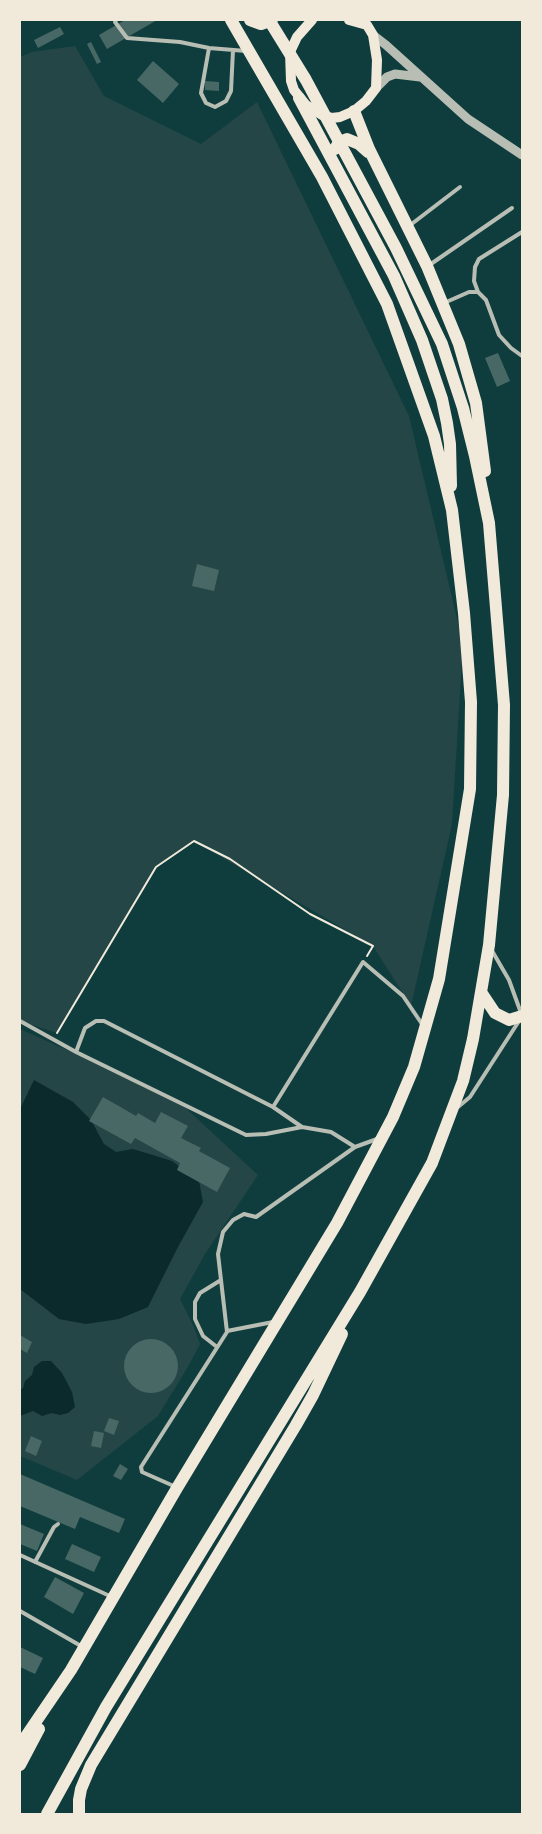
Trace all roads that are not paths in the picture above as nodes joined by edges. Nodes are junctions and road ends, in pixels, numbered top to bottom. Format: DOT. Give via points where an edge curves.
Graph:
graph roads {
  1 [pos="116,20"];
  2 [pos="231,20"];
  3 [pos="250,20"];
  4 [pos="271,20"];
  5 [pos="323,20"];
  6 [pos="350,20"];
  7 [pos="310,21"];
  8 [pos="366,22"];
  9 [pos="373,36"];
  10 [pos="209,48"];
  11 [pos="233,50"];
  12 [pos="249,51"];
  13 [pos="423,78"];
  14 [pos="375,88"];
  15 [pos="299,98"];
  16 [pos="354,111"];
  17 [pos="522,155"];
  18 [pos="378,169"];
  19 [pos="340,176"];
  20 [pos="460,187"];
  21 [pos="512,208"];
  22 [pos="408,226"];
  23 [pos="522,232"];
  24 [pos="427,266"];
  25 [pos="478,292"];
  26 [pos="443,303"];
  27 [pos="522,356"];
  28 [pos="452,510"];
  29 [pos="489,523"];
  30 [pos="489,945"];
  31 [pos="481,992"];
  32 [pos="522,1016"];
  33 [pos="20,1021"];
  34 [pos="425,1029"];
  35 [pos="76,1052"];
  36 [pos="273,1107"];
  37 [pos="452,1112"];
  38 [pos="302,1127"];
  39 [pos="383,1137"];
  40 [pos="355,1148"];
  41 [pos="220,1280"];
  42 [pos="360,1292"];
  43 [pos="276,1322"];
  44 [pos="227,1332"];
  45 [pos="217,1347"];
  46 [pos="177,1488"];
  47 [pos="58,1524"];
  48 [pos="20,1555"];
  49 [pos="35,1563"];
  50 [pos="112,1597"];
  51 [pos="20,1611"];
  52 [pos="84,1647"];
  53 [pos="71,1670"];
  54 [pos="20,1745"];
  55 [pos="20,1765"];
  56 [pos="77,1812"];
  57 [pos="47,1815"];
  1 -- 10 [label="lane" via="127,38"];
  2 -- 12 [label="highway"];
  3 -- 4 [label="highway" via="261,24"];
  4 -- 29 [label="highway" via="396,249 442,344 463,408"];
  5 -- 7 [label="main road"];
  6 -- 8 [label="main road"];
  7 -- 15 [label="main road" via="290,52 291,81"];
  8 -- 9 [label="main road"];
  9 -- 13 [label="street"];
  9 -- 14 [label="main road" via="377,60"];
  10 -- 11 [label="lane"];
  10 -- 11 [label="lane" via="201,93 206,103 216,107 226,101 231,91"];
  11 -- 12 [label="lane"];
  12 -- 28 [label="highway" via="322,177 387,304 434,436"];
  13 -- 14 [label="street" via="394,74"];
  13 -- 17 [label="street" via="468,119"];
  14 -- 16 [label="main road"];
  15 -- 16 [label="main road" via="332,118"];
  15 -- 19 [label="highway"];
  16 -- 18 [label="highway"];
  18 -- 19 [label="highway" via="359,144 344,140 335,152"];
  18 -- 22 [label="highway"];
  19 -- 28 [label="highway" via="398,286 442,399 450,444"];
  20 -- 22 [label="lane"];
  21 -- 24 [label="lane"];
  22 -- 24 [label="highway"];
  23 -- 25 [label="lane" via="479,259 474,281"];
  24 -- 26 [label="highway"];
  25 -- 26 [label="lane"];
  25 -- 27 [label="lane" via="486,300 500,335"];
  26 -- 29 [label="highway" via="476,403"];
  28 -- 34 [label="highway" via="471,702 470,789 438,979"];
  29 -- 30 [label="highway" via="504,705 503,795"];
  30 -- 31 [label="highway"];
  30 -- 32 [label="lane" via="509,980"];
  31 -- 32 [label="highway" via="495,1013 509,1020"];
  31 -- 37 [label="highway" via="465,1071"];
  32 -- 37 [label="lane" via="470,1097"];
  33 -- 35 [label="lane"];
  34 -- 36 [label="lane" via="403,996 363,962"];
  34 -- 39 [label="highway" via="414,1067"];
  35 -- 36 [label="lane" via="85,1028 104,1021"];
  35 -- 38 [label="lane" via="246,1135"];
  36 -- 38 [label="lane"];
  37 -- 42 [label="highway" via="432,1163"];
  38 -- 40 [label="lane" via="331,1132"];
  39 -- 40 [label="lane"];
  39 -- 43 [label="highway"];
  40 -- 41 [label="lane" via="256,1217 244,1214 233,1220 224,1232 218,1254"];
  41 -- 44 [label="lane"];
  41 -- 45 [label="lane" via="200,1293 195,1302 195,1319 203,1336"];
  42 -- 56 [label="highway" via="313,1395 104,1742 84,1781"];
  42 -- 57 [label="highway" via="106,1707"];
  43 -- 44 [label="lane"];
  43 -- 46 [label="highway"];
  44 -- 45 [label="lane"];
  45 -- 46 [label="lane" via="141,1467 142,1472"];
  46 -- 50 [label="highway"];
  47 -- 49 [label="lane"];
  48 -- 49 [label="lane"];
  49 -- 50 [label="lane"];
  50 -- 52 [label="highway"];
  51 -- 52 [label="lane"];
  52 -- 53 [label="highway"];
  53 -- 54 [label="highway"];
  53 -- 55 [label="highway"];
}
